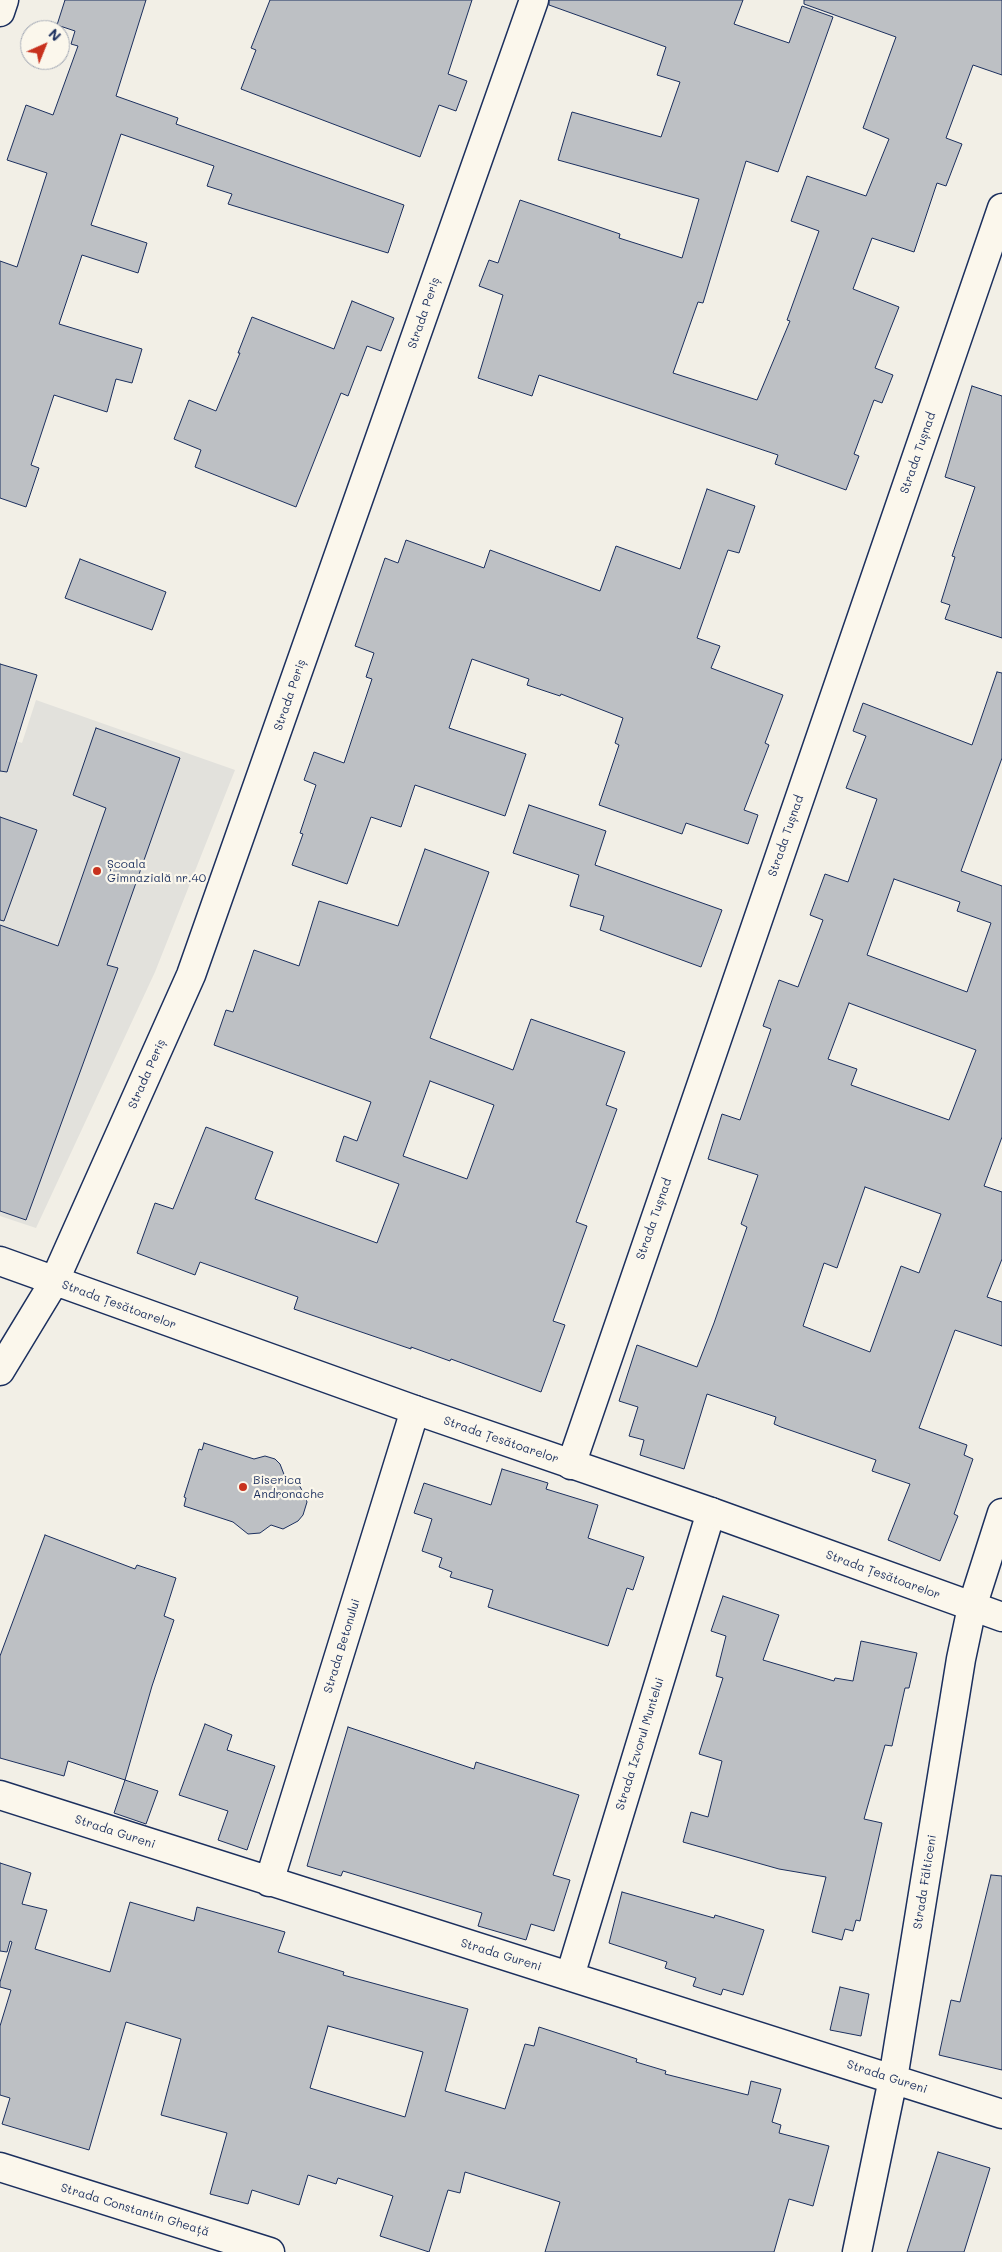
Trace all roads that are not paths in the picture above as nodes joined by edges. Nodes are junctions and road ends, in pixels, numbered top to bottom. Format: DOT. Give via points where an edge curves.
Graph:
graph roads {
  1 [pos="4,0"];
  2 [pos="534,0"];
  3 [pos="0,12"];
  4 [pos="1002,208"];
  5 [pos="0,1262"];
  6 [pos="54,1282"];
  7 [pos="0,1371"];
  8 [pos="415,1410"];
  9 [pos="571,1465"];
  10 [pos="711,1512"];
  11 [pos="1002,1514"];
  12 [pos="972,1608"];
  13 [pos="1002,1617"];
  14 [pos="0,1796"];
  15 [pos="269,1882"];
  16 [pos="570,1976"];
  17 [pos="893,2079"];
  18 [pos="1002,2114"];
  19 [pos="0,2167"];
  20 [pos="270,2252"];
  21 [pos="857,2252"];
  1 -- 3 [label="street"];
  2 -- 6 [label="street, Strada Periș" via="192,975"];
  4 -- 9 [label="street, Strada Tușnad"];
  5 -- 6 [label="street, Strada Țesătoarelor"];
  6 -- 7 [label="street, Strada Periș"];
  6 -- 8 [label="street, Strada Țesătoarelor"];
  8 -- 9 [label="street, Strada Țesătoarelor"];
  8 -- 15 [label="street, Strada Betonului"];
  9 -- 10 [label="street, Strada Țesătoarelor"];
  10 -- 12 [label="street, Strada Țesătoarelor"];
  10 -- 16 [label="street, Strada Izvorul Muntelui"];
  11 -- 12 [label="street, Strada Fălticeni"];
  12 -- 13 [label="street, Strada Țesătoarelor"];
  12 -- 17 [label="street, Strada Fălticeni"];
  14 -- 15 [label="street, Strada Gureni"];
  15 -- 16 [label="street, Strada Gureni"];
  16 -- 17 [label="street, Strada Gureni"];
  17 -- 18 [label="street, Strada Gureni"];
  17 -- 21 [label="street, Strada Fălticeni"];
  19 -- 20 [label="street, Strada Constantin Gheață"];
}
